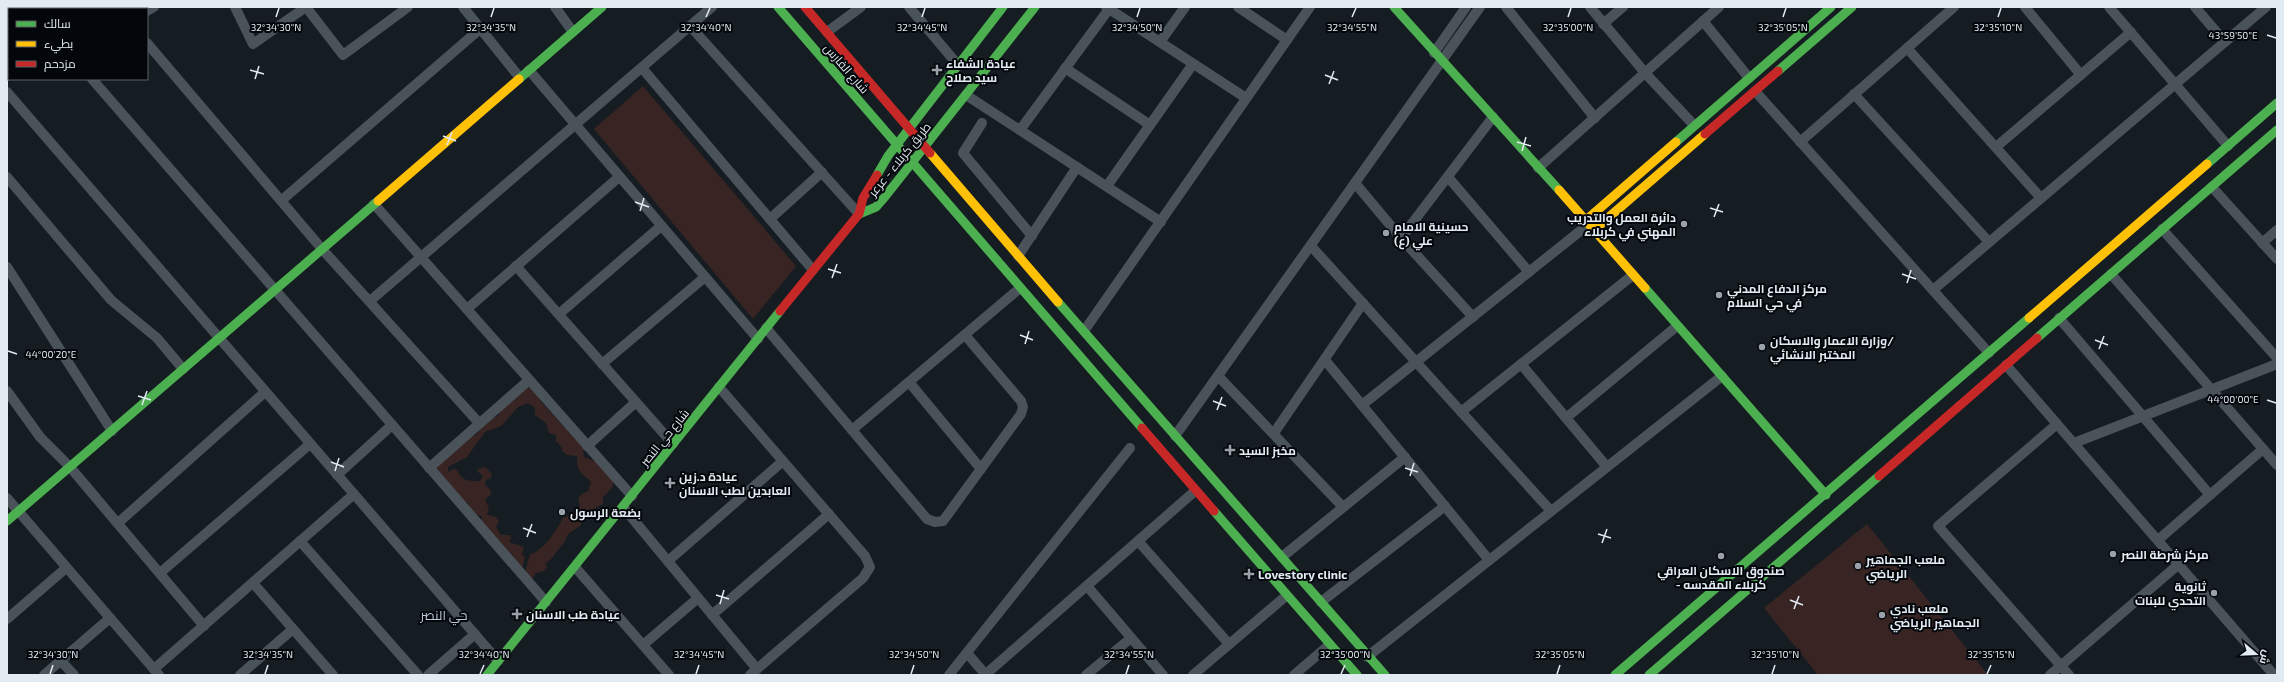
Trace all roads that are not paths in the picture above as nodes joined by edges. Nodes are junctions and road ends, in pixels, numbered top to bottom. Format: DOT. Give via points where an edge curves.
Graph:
graph roads {
  1 [pos="235,7"];
  2 [pos="306,7"];
  3 [pos="408,7"];
  4 [pos="463,7"];
  5 [pos="555,7"];
  6 [pos="602,7"];
  7 [pos="712,7"];
  8 [pos="778,7"];
  9 [pos="805,7"];
  10 [pos="861,7"];
  11 [pos="909,7"];
  12 [pos="1034,7"];
  13 [pos="1185,7"];
  14 [pos="1238,7"];
  15 [pos="1310,7"];
  16 [pos="1394,7"];
  17 [pos="1466,7"];
  18 [pos="1480,7"];
  19 [pos="1506,7"];
  20 [pos="1590,7"];
  21 [pos="1622,7"];
  22 [pos="1719,7"];
  23 [pos="1831,7"];
  24 [pos="1852,7"];
  25 [pos="1954,7"];
  26 [pos="2025,7"];
  27 [pos="2109,7"];
  28 [pos="2195,7"];
  29 [pos="2266,7"];
  30 [pos="1001,8"];
  31 [pos="1107,8"];
  32 [pos="1702,21"];
  33 [pos="1603,24"];
  34 [pos="690,26"];
  35 [pos="1808,27"];
  36 [pos="480,29"];
  37 [pos="573,32"];
  38 [pos="827,32"];
  39 [pos="2131,32"];
  40 [pos="1798,36"];
  41 [pos="1816,38"];
  42 [pos="1287,40"];
  43 [pos="1160,42"];
  44 [pos="2225,42"];
  45 [pos="148,44"];
  46 [pos="1806,47"];
  47 [pos="1907,48"];
  48 [pos="1434,53"];
  49 [pos="1442,61"];
  50 [pos="1193,64"];
  51 [pos="958,65"];
  52 [pos="642,68"];
  53 [pos="1065,68"];
  54 [pos="529,70"];
  55 [pos="1646,74"];
  56 [pos="2081,75"];
  57 [pos="520,78"];
  58 [pos="1749,78"];
  59 [pos="93,80"];
  60 [pos="2175,84"];
  61 [pos="1755,91"];
  62 [pos="7,92"];
  63 [pos="1854,94"];
  64 [pos="966,95"];
  65 [pos="1246,98"];
  66 [pos="885,100"];
  67 [pos="2277,103"];
  68 [pos="893,109"];
  69 [pos="922,111"];
  70 [pos="868,112"];
  71 [pos="1493,117"];
  72 [pos="1595,118"];
  73 [pos="1691,122"];
  74 [pos="944,123"];
  75 [pos="982,123"];
  76 [pos="575,125"];
  77 [pos="1150,125"];
  78 [pos="909,128"];
  79 [pos="1020,130"];
  80 [pos="2277,130"];
  81 [pos="1800,142"];
  82 [pos="897,145"];
  83 [pos="2228,146"];
  84 [pos="925,147"];
  85 [pos="1996,147"];
  86 [pos="912,163"];
  87 [pos="1077,167"];
  88 [pos="1538,168"];
  89 [pos="945,170"];
  90 [pos="822,172"];
  91 [pos="2196,174"];
  92 [pos="7,177"];
  93 [pos="619,177"];
  94 [pos="1448,177"];
  95 [pos="1356,183"];
  96 [pos="1107,186"];
  97 [pos="2210,188"];
  98 [pos="2175,192"];
  99 [pos="2041,198"];
  100 [pos="282,200"];
  101 [pos="973,203"];
  102 [pos="374,204"];
  103 [pos="2186,208"];
  104 [pos="1599,209"];
  105 [pos="859,214"];
  106 [pos="956,215"];
  107 [pos="770,219"];
  108 [pos="1606,220"];
  109 [pos="1161,222"];
  110 [pos="1589,225"];
  111 [pos="661,226"];
  112 [pos="2162,229"];
  113 [pos="2277,230"];
  114 [pos="1032,236"];
  115 [pos="1401,238"];
  116 [pos="1989,242"];
  117 [pos="2262,243"];
  118 [pos="1311,246"];
  119 [pos="322,249"];
  120 [pos="1018,256"];
  121 [pos="421,257"];
  122 [pos="2277,259"];
  123 [pos="516,266"];
  124 [pos="7,267"];
  125 [pos="813,270"];
  126 [pos="1529,272"];
  127 [pos="2110,274"];
  128 [pos="1633,275"];
  129 [pos="705,277"];
  130 [pos="1020,288"];
  131 [pos="275,290"];
  132 [pos="1933,290"];
  133 [pos="370,301"];
  134 [pos="1363,303"];
  135 [pos="466,308"];
  136 [pos="559,314"];
  137 [pos="1473,317"];
  138 [pos="2059,318"];
  139 [pos="1677,326"];
  140 [pos="766,328"];
  141 [pos="1084,331"];
  142 [pos="964,335"];
  143 [pos="219,338"];
  144 [pos="758,339"];
  145 [pos="1989,353"];
  146 [pos="2277,358"];
  147 [pos="1325,360"];
  148 [pos="1416,362"];
  149 [pos="602,364"];
  150 [pos="1521,364"];
  151 [pos="2277,364"];
  152 [pos="2006,365"];
  153 [pos="184,369"];
  154 [pos="1218,376"];
  155 [pos="1722,376"];
  156 [pos="529,380"];
  157 [pos="909,382"];
  158 [pos="719,388"];
  159 [pos="2211,390"];
  160 [pos="7,391"];
  161 [pos="265,392"];
  162 [pos="636,402"];
  163 [pos="1362,405"];
  164 [pos="1461,412"];
  165 [pos="2143,416"];
  166 [pos="1566,418"];
  167 [pos="479,423"];
  168 [pos="2057,424"];
  169 [pos="392,425"];
  170 [pos="852,430"];
  171 [pos="112,431"];
  172 [pos="1274,433"];
  173 [pos="1897,434"];
  174 [pos="1175,436"];
  175 [pos="2074,443"];
  176 [pos="310,444"];
  177 [pos="673,444"];
  178 [pos="587,446"];
  179 [pos="1130,448"];
  180 [pos="1909,449"];
  181 [pos="2263,449"];
  182 [pos="1405,457"];
  183 [pos="1883,458"];
  184 [pos="783,461"];
  185 [pos="2277,465"];
  186 [pos="70,467"];
  187 [pos="1607,467"];
  188 [pos="429,468"];
  189 [pos="981,469"];
  190 [pos="337,475"];
  191 [pos="1196,491"];
  192 [pos="354,494"];
  193 [pos="1826,495"];
  194 [pos="2210,495"];
  195 [pos="632,496"];
  196 [pos="7,498"];
  197 [pos="1445,506"];
  198 [pos="622,507"];
  199 [pos="1344,507"];
  200 [pos="1551,511"];
  201 [pos="18,512"];
  202 [pos="829,514"];
  203 [pos="7,522"];
  204 [pos="118,523"];
  205 [pos="2158,540"];
  206 [pos="1138,541"];
  207 [pos="300,542"];
  208 [pos="1282,557"];
  209 [pos="1490,560"];
  210 [pos="668,561"];
  211 [pos="2179,564"];
  212 [pos="575,566"];
  213 [pos="66,568"];
  214 [pos="160,573"];
  215 [pos="253,583"];
  216 [pos="1087,586"];
  217 [pos="1286,596"];
  218 [pos="698,598"];
  219 [pos="546,602"];
  220 [pos="1321,602"];
  221 [pos="712,615"];
  222 [pos="110,618"];
  223 [pos="7,619"];
  224 [pos="204,626"];
  225 [pos="293,629"];
  226 [pos="475,634"];
  227 [pos="1131,638"];
  228 [pos="1230,644"];
  229 [pos="643,645"];
  230 [pos="1329,645"];
  231 [pos="967,653"];
  232 [pos="1367,657"];
  233 [pos="61,661"];
  234 [pos="498,661"];
  235 [pos="2060,666"];
  236 [pos="157,672"];
  237 [pos="754,672"];
  238 [pos="44,675"];
  239 [pos="74,675"];
  240 [pos="240,675"];
  241 [pos="334,675"];
  242 [pos="418,675"];
  243 [pos="428,675"];
  244 [pos="487,675"];
  245 [pos="669,675"];
  246 [pos="949,675"];
  247 [pos="986,675"];
  248 [pos="1086,675"];
  249 [pos="1163,675"];
  250 [pos="1193,675"];
  251 [pos="1294,675"];
  252 [pos="1357,675"];
  253 [pos="1385,675"];
  254 [pos="1615,675"];
  255 [pos="1649,675"];
  256 [pos="2050,675"];
  257 [pos="2069,675"];
  258 [pos="2274,675"];
  1 -- 2 [label="street" via="254,44"];
  2 -- 3 [label="street" via="343,55"];
  4 -- 36 [label="street"];
  5 -- 37 [label="street"];
  6 -- 37 [label="main road"];
  7 -- 34 [label="street"];
  8 -- 70 [label="main road, شارع الفارس"];
  9 -- 38 [label="main road, شارع الفارس"];
  10 -- 38 [label="street"];
  11 -- 51 [label="street"];
  12 -- 64 [label="main road, طريق كربلاء - عرعر"];
  13 -- 43 [label="street"];
  14 -- 42 [label="street"];
  15 -- 42 [label="street"];
  16 -- 48 [label="main road"];
  17 -- 48 [label="street"];
  18 -- 49 [label="street"];
  19 -- 72 [label="street"];
  20 -- 33 [label="street"];
  21 -- 33 [label="street"];
  22 -- 32 [label="street"];
  23 -- 35 [label="main road"];
  24 -- 41 [label="main road"];
  25 -- 47 [label="street"];
  26 -- 56 [label="street"];
  27 -- 39 [label="street"];
  28 -- 44 [label="street"];
  29 -- 44 [label="street"];
  30 -- 51 [label="main road, طريق كربلاء - عرعر"];
  31 -- 43 [label="street"];
  31 -- 53 [label="street"];
  32 -- 55 [label="street"];
  32 -- 58 [label="street"];
  33 -- 55 [label="street"];
  34 -- 52 [label="street"];
  34 -- 90 [label="street"];
  35 -- 40 [label="main road"];
  35 -- 41 [label="main road" via="1809,37"];
  36 -- 57 [label="street"];
  36 -- 100 [label="street"];
  37 -- 54 [label="main road"];
  38 -- 66 [label="main road, شارع الفارس"];
  39 -- 56 [label="street"];
  39 -- 60 [label="street"];
  40 -- 46 [label="main road" via="1805,37"];
  40 -- 58 [label="main road"];
  41 -- 46 [label="main road"];
  42 -- 65 [label="street"];
  43 -- 50 [label="street"];
  44 -- 60 [label="street"];
  45 -- 100 [label="street"];
  46 -- 61 [label="main road"];
  47 -- 63 [label="street"];
  47 -- 85 [label="street"];
  48 -- 49 [label="main road"];
  49 -- 71 [label="main road"];
  49 -- 95 [label="street"];
  50 -- 65 [label="street"];
  50 -- 77 [label="street"];
  51 -- 69 [label="main road, طريق كربلاء - عرعر"];
  52 -- 76 [label="street"];
  52 -- 107 [label="street"];
  53 -- 77 [label="street"];
  53 -- 79 [label="street"];
  54 -- 57 [label="main road"];
  54 -- 76 [label="street"];
  55 -- 72 [label="street"];
  55 -- 73 [label="street"];
  56 -- 85 [label="street"];
  57 -- 102 [label="main road"];
  58 -- 104 [label="main road"];
  59 -- 131 [label="street"];
  60 -- 83 [label="street"];
  60 -- 99 [label="street"];
  61 -- 81 [label="street"];
  61 -- 108 [label="main road"];
  62 -- 143 [label="street"];
  63 -- 81 [label="street"];
  63 -- 116 [label="street"];
  64 -- 74 [label="main road, طريق كربلاء - عرعر"];
  64 -- 79 [label="street"];
  65 -- 109 [label="street"];
  66 -- 68 [label="main road, شارع الفارس"];
  66 -- 70 [label="main road" via="887,106 882,114 876,116"];
  67 -- 83 [label="main road"];
  68 -- 69 [label="main road" via="908,115"];
  68 -- 78 [label="main road, شارع الفارس"];
  69 -- 78 [label="main road, طريق كربلاء - عرعر"];
  70 -- 82 [label="main road, شارع الفارس"];
  71 -- 88 [label="main road"];
  71 -- 94 [label="street"];
  72 -- 88 [label="street"];
  74 -- 84 [label="main road, طريق كربلاء - عرعر"];
  74 -- 89 [label="main road" via="938,146"];
  75 -- 114 [label="street" via="963,153"];
  76 -- 93 [label="street"];
  76 -- 121 [label="street"];
  77 -- 96 [label="street"];
  78 -- 82 [label="main road, طريق كربلاء - عرعر"];
  78 -- 84 [label="main road, شارع الفارس"];
  79 -- 87 [label="street"];
  80 -- 97 [label="main road"];
  81 -- 132 [label="street"];
  82 -- 86 [label="main road, شارع الفارس"];
  82 -- 105 [label="main road, طريق كربلاء - عرعر" via="863,198"];
  83 -- 91 [label="main road"];
  84 -- 86 [label="main road, طريق كربلاء - عرعر"];
  84 -- 89 [label="main road, شارع الفارس"];
  85 -- 99 [label="street"];
  86 -- 105 [label="main road, طريق كربلاء - عرعر" via="876,207"];
  86 -- 106 [label="main road, شارع الفارس"];
  87 -- 96 [label="street"];
  87 -- 114 [label="street"];
  88 -- 110 [label="main road"];
  89 -- 101 [label="main road, شارع الفارس"];
  90 -- 105 [label="street"];
  90 -- 107 [label="street"];
  91 -- 97 [label="main road" via="2198,185"];
  91 -- 98 [label="main road"];
  92 -- 153 [label="street" via="110,300 156,338"];
  93 -- 111 [label="street"];
  93 -- 123 [label="street"];
  94 -- 115 [label="street"];
  94 -- 126 [label="street"];
  95 -- 115 [label="street"];
  95 -- 118 [label="street"];
  96 -- 109 [label="street"];
  97 -- 103 [label="main road"];
  97 -- 117 [label="street"];
  98 -- 103 [label="main road" via="2184,198"];
  98 -- 145 [label="main road"];
  99 -- 116 [label="street"];
  100 -- 119 [label="street"];
  101 -- 106 [label="main road" via="965,199 957,203"];
  101 -- 120 [label="main road, شارع الفارس"];
  102 -- 119 [label="main road"];
  102 -- 121 [label="street"];
  103 -- 112 [label="main road"];
  104 -- 108 [label="main road" via="1598,216"];
  104 -- 110 [label="main road"];
  105 -- 125 [label="main road, شارع حي النصر"];
  106 -- 130 [label="main road, شارع الفارس"];
  107 -- 125 [label="street"];
  108 -- 110 [label="main road"];
  109 -- 141 [label="street"];
  110 -- 126 [label="street"];
  110 -- 128 [label="main road"];
  111 -- 129 [label="street"];
  111 -- 136 [label="street"];
  112 -- 127 [label="main road"];
  112 -- 146 [label="street"];
  113 -- 117 [label="street"];
  114 -- 120 [label="street"];
  115 -- 137 [label="street"];
  116 -- 132 [label="street"];
  117 -- 122 [label="street"];
  118 -- 134 [label="street"];
  118 -- 154 [label="street"];
  119 -- 131 [label="main road"];
  119 -- 133 [label="street"];
  120 -- 141 [label="main road, شارع الفارس"];
  121 -- 133 [label="street"];
  121 -- 135 [label="street"];
  123 -- 135 [label="street"];
  123 -- 136 [label="street"];
  124 -- 171 [label="street"];
  125 -- 140 [label="main road, شارع حي النصر"];
  126 -- 137 [label="street"];
  127 -- 138 [label="main road"];
  127 -- 159 [label="street"];
  128 -- 139 [label="main road"];
  128 -- 150 [label="street"];
  129 -- 144 [label="street"];
  129 -- 149 [label="street"];
  130 -- 142 [label="street"];
  130 -- 191 [label="main road, شارع الفارس"];
  131 -- 143 [label="main road"];
  131 -- 169 [label="street"];
  132 -- 145 [label="street"];
  133 -- 167 [label="street"];
  134 -- 147 [label="street"];
  134 -- 148 [label="street"];
  135 -- 156 [label="street"];
  136 -- 149 [label="street"];
  137 -- 148 [label="street"];
  138 -- 152 [label="main road"];
  138 -- 165 [label="street"];
  139 -- 155 [label="main road"];
  139 -- 166 [label="street"];
  140 -- 144 [label="main road, شارع حي النصر"];
  140 -- 170 [label="street"];
  141 -- 174 [label="main road, شارع الفارس"];
  142 -- 157 [label="street"];
  142 -- 189 [label="street" via="1024,407"];
  143 -- 153 [label="main road"];
  143 -- 161 [label="street"];
  144 -- 158 [label="main road, شارع حي النصر"];
  145 -- 173 [label="main road"];
  147 -- 163 [label="street"];
  147 -- 172 [label="street"];
  148 -- 163 [label="street"];
  148 -- 164 [label="street"];
  149 -- 162 [label="street"];
  150 -- 164 [label="street"];
  150 -- 166 [label="street"];
  151 -- 159 [label="street"];
  152 -- 168 [label="street"];
  152 -- 180 [label="main road"];
  153 -- 171 [label="main road"];
  154 -- 172 [label="street"];
  154 -- 174 [label="street"];
  155 -- 187 [label="street"];
  155 -- 193 [label="main road"];
  156 -- 167 [label="street"];
  156 -- 178 [label="street"];
  157 -- 170 [label="street"];
  157 -- 189 [label="street"];
  158 -- 177 [label="main road, شارع حي النصر"];
  158 -- 184 [label="street"];
  159 -- 165 [label="street"];
  159 -- 181 [label="street"];
  160 -- 186 [label="street" via="40,437"];
  161 -- 176 [label="street"];
  161 -- 204 [label="street"];
  162 -- 177 [label="street"];
  162 -- 178 [label="street"];
  163 -- 182 [label="street"];
  164 -- 200 [label="street"];
  165 -- 175 [label="street"];
  165 -- 194 [label="street"];
  166 -- 187 [label="street"];
  167 -- 188 [label="street"];
  168 -- 175 [label="street"];
  168 -- 235 [label="street" via="1938,526"];
  169 -- 188 [label="street"];
  169 -- 190 [label="street"];
  170 -- 189 [label="street" via="928,519 935,522 943,521"];
  171 -- 186 [label="main road"];
  172 -- 199 [label="street"];
  173 -- 180 [label="main road" via="1899,444"];
  173 -- 183 [label="main road"];
  174 -- 208 [label="main road, شارع الفارس"];
  175 -- 205 [label="street"];
  176 -- 190 [label="street"];
  176 -- 214 [label="street"];
  177 -- 195 [label="main road, شارع حي النصر"];
  178 -- 195 [label="street"];
  179 -- 231 [label="street"];
  180 -- 183 [label="main road"];
  181 -- 185 [label="street"];
  181 -- 194 [label="street"];
  182 -- 197 [label="street"];
  182 -- 199 [label="street"];
  183 -- 193 [label="main road"];
  183 -- 255 [label="main road"];
  184 -- 202 [label="street"];
  184 -- 210 [label="street"];
  186 -- 201 [label="main road"];
  186 -- 204 [label="street"];
  187 -- 200 [label="street"];
  188 -- 219 [label="street"];
  190 -- 192 [label="street"];
  191 -- 206 [label="street"];
  191 -- 217 [label="main road, شارع الفارس"];
  192 -- 207 [label="street"];
  192 -- 226 [label="street"];
  193 -- 254 [label="main road"];
  194 -- 205 [label="street"];
  195 -- 198 [label="main road, شارع حي النصر"];
  196 -- 201 [label="street"];
  197 -- 209 [label="street"];
  197 -- 220 [label="street"];
  198 -- 210 [label="street"];
  198 -- 212 [label="main road, شارع حي النصر"];
  199 -- 208 [label="street"];
  200 -- 209 [label="street"];
  201 -- 203 [label="main road"];
  201 -- 213 [label="street"];
  202 -- 221 [label="street"];
  202 -- 237 [label="street" via="865,556 870,567 868,572"];
  204 -- 214 [label="street"];
  205 -- 211 [label="street"];
  206 -- 216 [label="street"];
  206 -- 228 [label="street"];
  207 -- 215 [label="street"];
  207 -- 242 [label="street"];
  208 -- 220 [label="main road, شارع الفارس"];
  209 -- 232 [label="street"];
  210 -- 218 [label="street"];
  211 -- 235 [label="street"];
  211 -- 258 [label="street"];
  212 -- 219 [label="main road, شارع حي النصر"];
  212 -- 229 [label="street"];
  213 -- 222 [label="street"];
  213 -- 223 [label="street"];
  214 -- 224 [label="street"];
  215 -- 224 [label="street"];
  215 -- 225 [label="street"];
  216 -- 227 [label="street"];
  216 -- 247 [label="street"];
  217 -- 228 [label="street"];
  217 -- 230 [label="main road, شارع الفارس"];
  218 -- 221 [label="street"];
  218 -- 229 [label="street"];
  219 -- 234 [label="main road, شارع حي النصر"];
  220 -- 232 [label="main road, شارع الفارس"];
  221 -- 237 [label="street"];
  222 -- 233 [label="street"];
  222 -- 236 [label="street"];
  224 -- 236 [label="street"];
  225 -- 240 [label="street"];
  225 -- 241 [label="street"];
  226 -- 234 [label="street"];
  226 -- 243 [label="street"];
  227 -- 248 [label="street"];
  227 -- 249 [label="street"];
  228 -- 250 [label="street"];
  229 -- 245 [label="street"];
  230 -- 251 [label="street"];
  230 -- 252 [label="main road, شارع الفارس"];
  231 -- 246 [label="street"];
  231 -- 247 [label="street"];
  232 -- 253 [label="main road, شارع الفارس"];
  233 -- 238 [label="street"];
  233 -- 239 [label="street"];
  234 -- 244 [label="main road, شارع حي النصر"];
  235 -- 256 [label="street"];
  235 -- 257 [label="street"];
}
